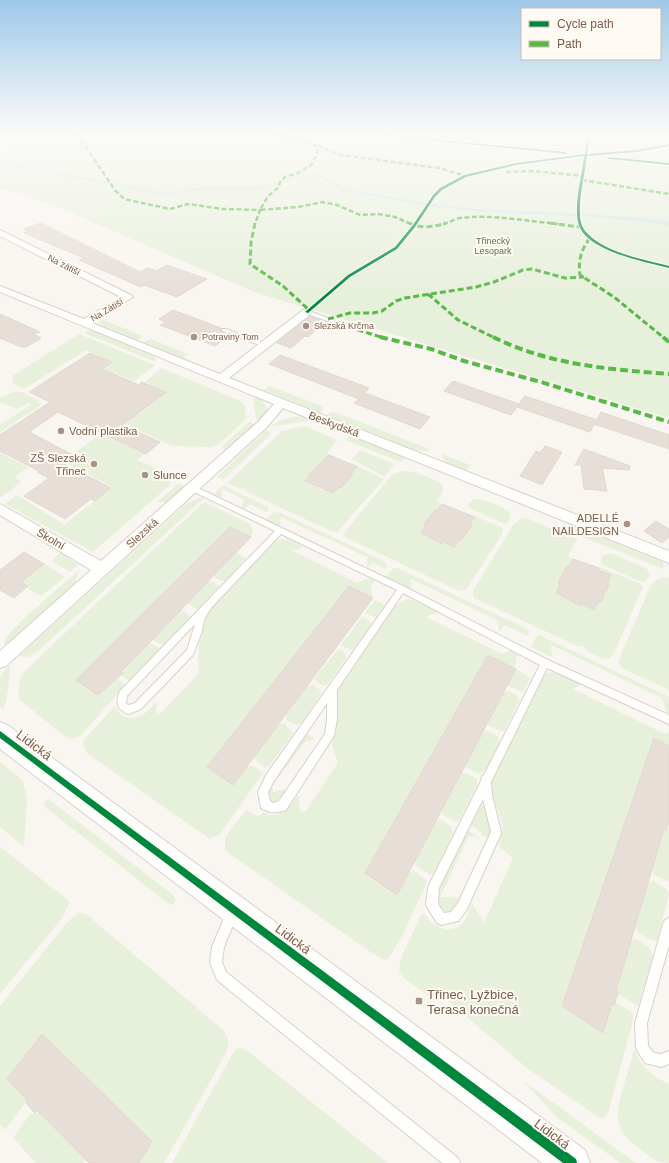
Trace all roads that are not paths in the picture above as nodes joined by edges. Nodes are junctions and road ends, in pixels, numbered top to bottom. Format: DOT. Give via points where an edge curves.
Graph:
graph roads {
  1 [pos="0,233"];
  2 [pos="0,289"];
  3 [pos="128,298"];
  4 [pos="307,312"];
  5 [pos="85,323"];
  6 [pos="350,327"];
  7 [pos="224,330"];
  8 [pos="264,346"];
  9 [pos="222,379"];
  10 [pos="281,403"];
  11 [pos="192,488"];
  12 [pos="0,509"];
  13 [pos="280,530"];
  14 [pos="669,557"];
  15 [pos="102,569"];
  16 [pos="402,589"];
  17 [pos="207,607"];
  18 [pos="0,661"];
  19 [pos="545,662"];
  20 [pos="332,689"];
  21 [pos="669,720"];
  22 [pos="0,734"];
  23 [pos="486,779"];
  24 [pos="234,909"];
  25 [pos="669,924"];
  26 [pos="669,1057"];
  27 [pos="453,1163"];
  28 [pos="572,1163"];
  1 -- 3 [label="street, Na zátiší"];
  2 -- 5 [label="street, Beskydská"];
  3 -- 5 [label="street, Na Zátiší"];
  4 -- 6 [label="lane"];
  4 -- 8 [label="street"];
  5 -- 9 [label="street, Beskydská"];
  7 -- 8 [label="lane"];
  8 -- 9 [label="street"];
  9 -- 10 [label="street, Beskydská"];
  10 -- 11 [label="street, Slezská" via="263,424"];
  10 -- 14 [label="street, Beskydská"];
  11 -- 13 [label="lane"];
  11 -- 15 [label="street, Slezská"];
  12 -- 15 [label="street, Školní"];
  13 -- 16 [label="lane"];
  13 -- 17 [label="lane"];
  15 -- 18 [label="street, Slezská"];
  16 -- 19 [label="lane"];
  16 -- 20 [label="lane"];
  17 -- 17 [label="lane" via="123,694 122,706 129,710 138,706 190,652 201,617"];
  19 -- 21 [label="lane"];
  19 -- 23 [label="lane"];
  20 -- 20 [label="lane" via="270,778 263,792 265,804 272,808 282,806 329,736"];
  22 -- 24 [label="street, Lidická"];
  23 -- 23 [label="lane" via="434,887 432,905 441,919 454,917 462,907 496,832"];
  24 -- 27 [label="lane" via="218,947 216,962 221,976"];
  24 -- 28 [label="street, Lidická"];
  25 -- 26 [label="lane" via="641,1024 642,1048 650,1058 661,1061"];
}
